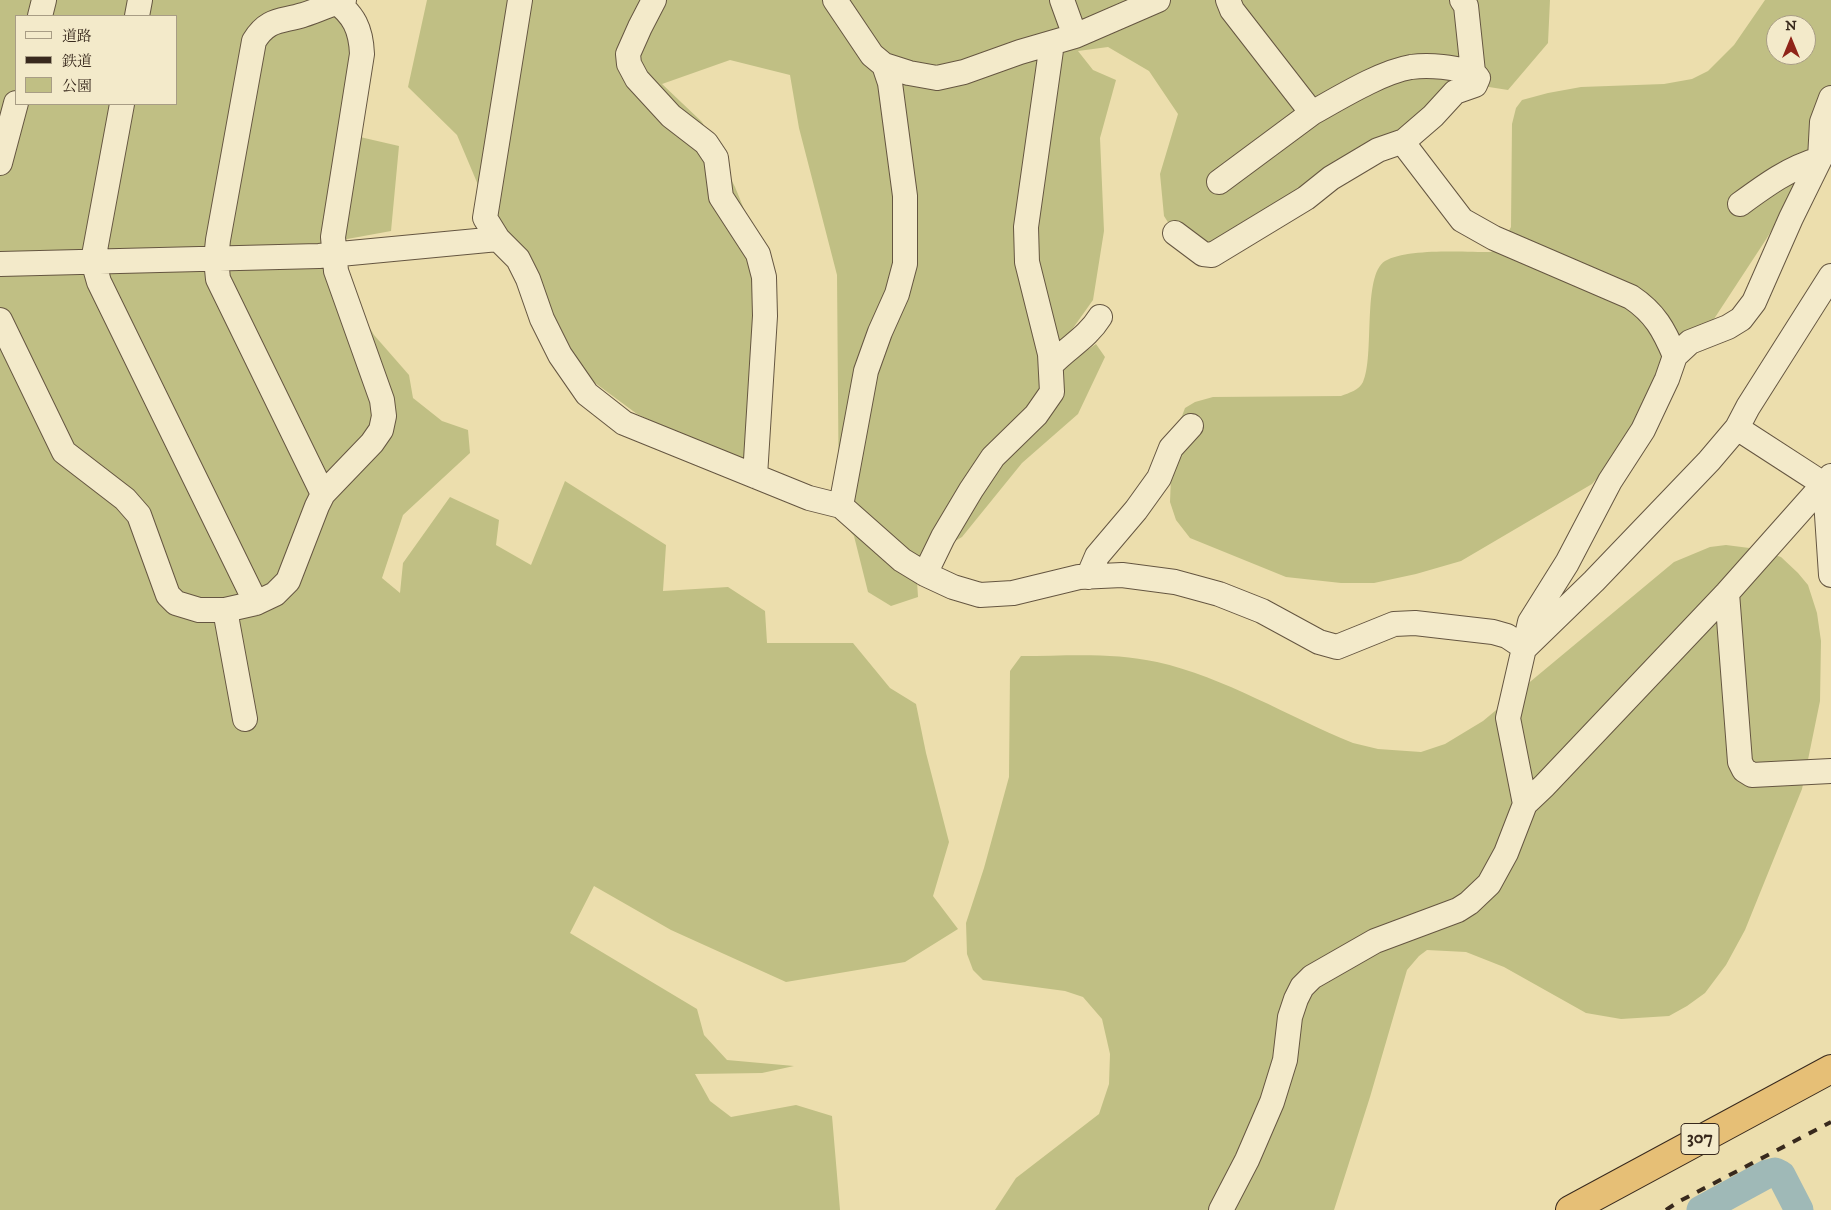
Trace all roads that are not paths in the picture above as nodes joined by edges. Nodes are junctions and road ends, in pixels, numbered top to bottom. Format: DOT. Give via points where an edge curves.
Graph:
graph roads {
  1 [pos="44,0"];
  2 [pos="140,0"];
  3 [pos="520,0"];
  4 [pos="654,0"];
  5 [pos="835,0"];
  6 [pos="1062,0"];
  7 [pos="1158,0"];
  8 [pos="1228,0"];
  9 [pos="1462,0"];
  10 [pos="338,1"];
  11 [pos="40,15"];
  12 [pos="137,15"];
  13 [pos="1075,36"];
  14 [pos="1052,43"];
  15 [pos="884,65"];
  16 [pos="1473,72"];
  17 [pos="1831,98"];
  18 [pos="15,105"];
  19 [pos="122,105"];
  20 [pos="1312,112"];
  21 [pos="1404,141"];
  22 [pos="1820,159"];
  23 [pos="0,163"];
  24 [pos="1219,182"];
  25 [pos="1740,204"];
  26 [pos="1175,234"];
  27 [pos="498,239"];
  28 [pos="333,254"];
  29 [pos="216,259"];
  30 [pos="93,262"];
  31 [pos="0,264"];
  32 [pos="1831,276"];
  33 [pos="1100,317"];
  34 [pos="0,320"];
  35 [pos="1676,356"];
  36 [pos="1051,365"];
  37 [pos="1191,426"];
  38 [pos="1737,428"];
  39 [pos="755,476"];
  40 [pos="1828,481"];
  41 [pos="323,494"];
  42 [pos="841,506"];
  43 [pos="925,574"];
  44 [pos="1831,575"];
  45 [pos="1088,577"];
  46 [pos="1727,593"];
  47 [pos="256,602"];
  48 [pos="225,610"];
  49 [pos="1525,648"];
  50 [pos="245,719"];
  51 [pos="1831,771"];
  52 [pos="1525,804"];
  53 [pos="1831,1069"];
  54 [pos="1221,1210"];
  55 [pos="1570,1210"];
  1 -- 11 [label="street"];
  2 -- 12 [label="street"];
  3 -- 27 [label="street" via="485,218"];
  4 -- 39 [label="street" via="628,54 629,64 637,79 672,116 706,143 716,158 721,197 758,254 764,277 766,316"];
  5 -- 15 [label="street" via="872,55"];
  6 -- 13 [label="street"];
  7 -- 13 [label="street"];
  8 -- 20 [label="street" via="1232,10"];
  9 -- 16 [label="street" via="1466,6"];
  10 -- 28 [label="street" via="353,18 361,37 362,54"];
  10 -- 29 [label="street" via="303,15 275,21 261,29 254,41"];
  13 -- 14 [label="street"];
  14 -- 15 [label="street" via="938,78 909,74"];
  14 -- 36 [label="street" via="1026,227 1027,262"];
  15 -- 42 [label="street" via="890,83 903,177 905,264 897,294 866,371"];
  16 -- 20 [label="street" via="1447,66 1410,67 1379,78"];
  16 -- 21 [label="street" via="1478,78 1475,84 1455,92"];
  17 -- 22 [label="street" via="1822,122"];
  18 -- 23 [label="street"];
  19 -- 30 [label="street"];
  20 -- 24 [label="street"];
  21 -- 26 [label="street" via="1378,150 1330,178 1306,198 1212,255 1203,254"];
  21 -- 35 [label="street" via="1462,220 1494,238 1631,297 1645,306 1664,329"];
  22 -- 25 [label="street" via="1800,164 1775,178"];
  22 -- 35 [label="street" via="1754,302 1741,319 1690,342"];
  27 -- 28 [label="street"];
  27 -- 39 [label="street" via="518,258 560,355 587,394 624,423"];
  28 -- 29 [label="street"];
  28 -- 41 [label="street" via="336,271 382,400 384,416 381,430 372,442"];
  29 -- 30 [label="street"];
  29 -- 41 [label="street" via="218,279"];
  30 -- 31 [label="street"];
  30 -- 47 [label="street" via="99,282"];
  32 -- 38 [label="street"];
  33 -- 36 [label="street" via="1092,330"];
  34 -- 48 [label="street" via="64,452 125,499 139,515 168,595 176,603 199,610"];
  35 -- 49 [label="street" via="1643,430 1610,481 1567,563 1530,622"];
  36 -- 43 [label="street" via="1052,392 1036,415 993,457 944,536"];
  37 -- 45 [label="street" via="1171,448 1159,478 1136,510 1097,556"];
  38 -- 40 [label="street"];
  38 -- 49 [label="street" via="1607,567"];
  39 -- 42 [label="street" via="809,498"];
  40 -- 44 [label="street"];
  40 -- 46 [label="street"];
  41 -- 47 [label="street" via="288,581 275,594"];
  42 -- 43 [label="street" via="902,560"];
  43 -- 45 [label="street" via="980,595 1013,593"];
  45 -- 49 [label="street" via="1122,575 1175,582 1219,594 1262,611 1319,642 1337,647 1394,624 1415,623 1493,632 1507,636"];
  46 -- 51 [label="street" via="1740,762 1744,770 1752,775"];
  46 -- 52 [label="street"];
  47 -- 48 [label="street"];
  48 -- 50 [label="street"];
  49 -- 52 [label="street" via="1508,718"];
  52 -- 54 [label="street" via="1506,853 1489,884 1469,904 1375,941 1312,977 1302,987 1290,1017 1285,1060 1272,1102"];
  53 -- 55 [label="highway, 307"];
}
